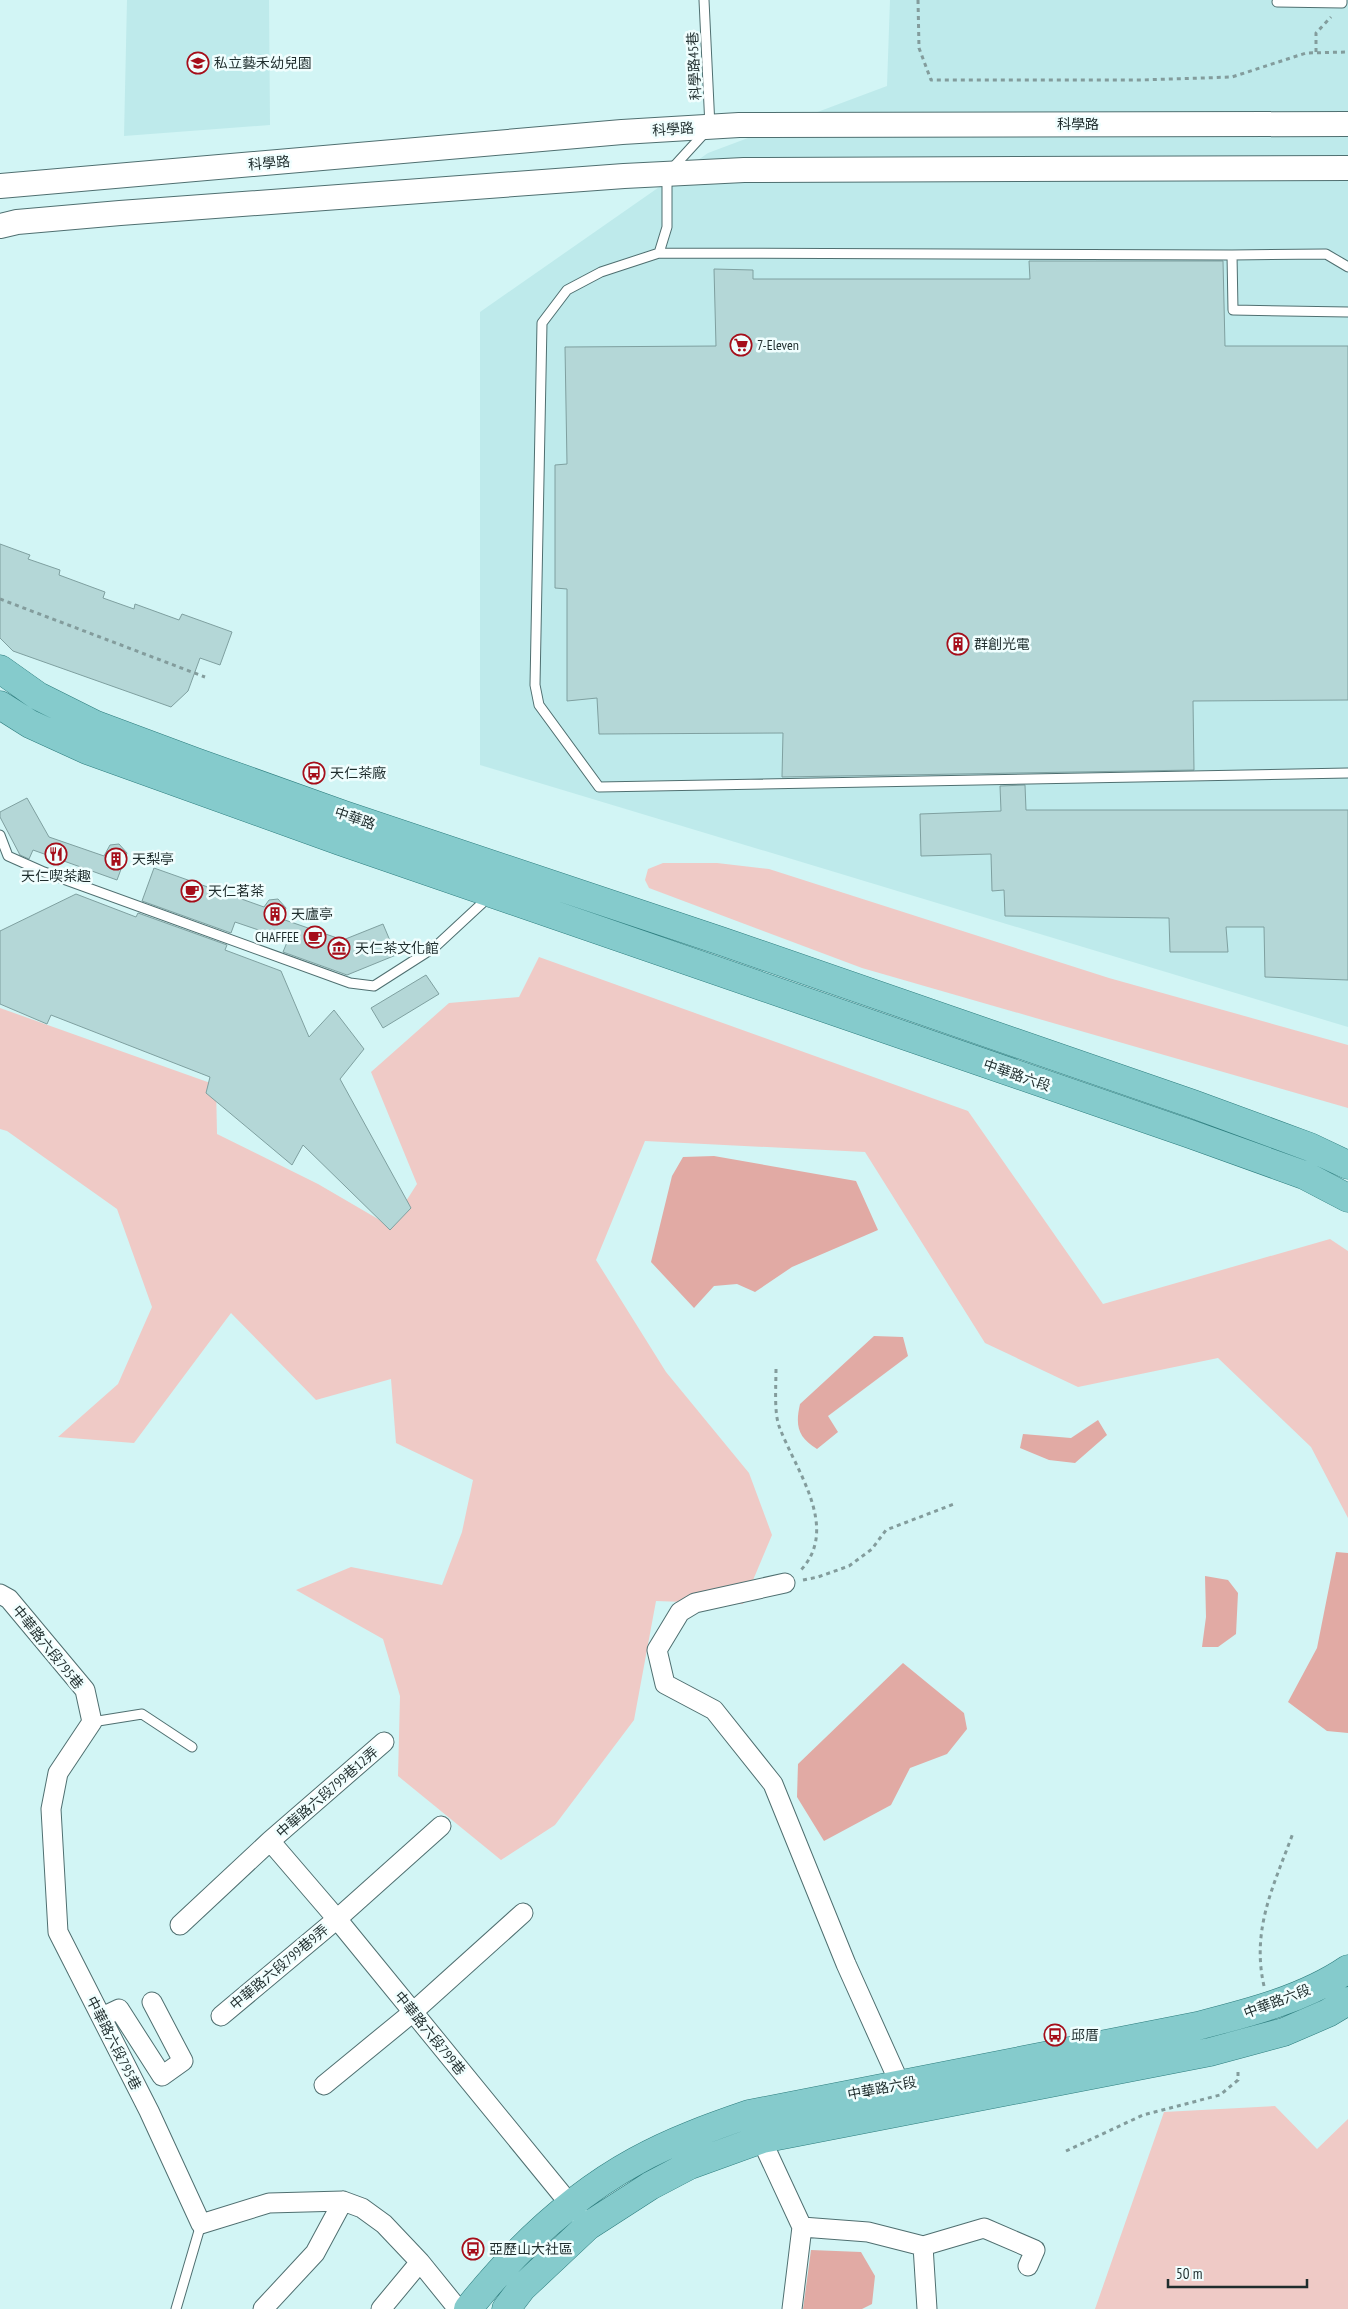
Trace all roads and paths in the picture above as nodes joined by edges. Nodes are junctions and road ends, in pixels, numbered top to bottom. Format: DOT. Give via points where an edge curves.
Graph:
graph roads {
  1 [pos="704,0"];
  2 [pos="918,0"];
  3 [pos="1342,0"];
  4 [pos="1277,2"];
  5 [pos="1316,33"];
  6 [pos="1316,52"];
  7 [pos="1348,52"];
  8 [pos="1348,124"];
  9 [pos="710,127"];
  10 [pos="1348,168"];
  11 [pos="666,174"];
  12 [pos="0,186"];
  13 [pos="0,226"];
  14 [pos="659,253"];
  15 [pos="1232,255"];
  16 [pos="1348,267"];
  17 [pos="1348,312"];
  18 [pos="0,598"];
  19 [pos="0,669"];
  20 [pos="205,677"];
  21 [pos="0,705"];
  22 [pos="1348,773"];
  23 [pos="230,787"];
  24 [pos="0,835"];
  25 [pos="529,877"];
  26 [pos="492,894"];
  27 [pos="519,903"];
  28 [pos="684,959"];
  29 [pos="1348,1165"];
  30 [pos="1348,1198"];
  31 [pos="776,1369"];
  32 [pos="954,1504"];
  33 [pos="785,1583"];
  34 [pos="0,1594"];
  35 [pos="92,1722"];
  36 [pos="384,1742"];
  37 [pos="192,1747"];
  38 [pos="441,1826"];
  39 [pos="1293,1833"];
  40 [pos="270,1841"];
  41 [pos="523,1913"];
  42 [pos="337,1919"];
  43 [pos="180,1925"];
  44 [pos="1348,1969"];
  45 [pos="1348,2001"];
  46 [pos="152,2002"];
  47 [pos="1268,2006"];
  48 [pos="413,2012"];
  49 [pos="221,2016"];
  50 [pos="102,2017"];
  51 [pos="1214,2022"];
  52 [pos="1223,2048"];
  53 [pos="900,2084"];
  54 [pos="324,2085"];
  55 [pos="749,2114"];
  56 [pos="762,2139"];
  57 [pos="1066,2151"];
  58 [pos="343,2201"];
  59 [pos="570,2204"];
  60 [pos="201,2224"];
  61 [pos="588,2226"];
  62 [pos="802,2227"];
  63 [pos="923,2246"];
  64 [pos="420,2262"];
  65 [pos="1028,2266"];
  66 [pos="176,2309"];
  67 [pos="263,2309"];
  68 [pos="382,2309"];
  69 [pos="458,2309"];
  70 [pos="468,2309"];
  71 [pos="506,2309"];
  72 [pos="792,2309"];
  73 [pos="927,2309"];
  1 -- 9 [label="lane, 科學路45巷"];
  2 -- 6 [label="path" via="919,48 931,80 1232,77"];
  3 -- 4 [label="lane" via="1342,3"];
  5 -- 6 [label="path"];
  6 -- 7 [label="path"];
  8 -- 9 [label="street, 科學路"];
  9 -- 11 [label="lane"];
  9 -- 12 [label="street, 科學路"];
  10 -- 11 [label="street" via="754,170"];
  11 -- 13 [label="street" via="120,213"];
  11 -- 14 [label="lane" via="666,227"];
  14 -- 15 [label="lane"];
  14 -- 22 [label="lane" via="601,272 567,290 542,323 535,685 539,705 599,787"];
  15 -- 16 [label="lane" via="1326,254"];
  15 -- 17 [label="lane" via="1233,310"];
  18 -- 20 [label="path"];
  19 -- 23 [label="main road, 中華路" via="38,696"];
  21 -- 23 [label="main road, 中華路" via="30,724 87,750"];
  23 -- 25 [label="main road, 中華路"];
  23 -- 26 [label="main road, 中華路"];
  24 -- 26 [label="lane" via="8,856 44,872 350,983 374,986 435,947"];
  25 -- 27 [label="street"];
  25 -- 29 [label="main road, 中華路" via="1202,1108 1310,1147"];
  26 -- 27 [label="main road, 中華路"];
  27 -- 28 [label="main road, 中華路"];
  28 -- 30 [label="main road, 中華路六段" via="1304,1175"];
  31 -- 33 [label="path" via="779,1425 801,1470 815,1513 817,1534 813,1554"];
  32 -- 33 [label="path" via="886,1530 872,1549 849,1566 818,1577"];
  33 -- 53 [label="street" via="695,1602 680,1612 657,1650 664,1684 714,1710 773,1784 846,1964"];
  34 -- 35 [label="street, 中華路六段795巷" via="9,1599 85,1690"];
  35 -- 37 [label="lane" via="142,1714"];
  35 -- 50 [label="street, 中華路六段795巷" via="58,1773 51,1809 58,1932"];
  36 -- 40 [label="street, 中華路六段799巷12弄"];
  38 -- 42 [label="street, 中華路六段799巷9弄"];
  39 -- 47 [label="path" via="1263,1914 1260,1969"];
  40 -- 42 [label="street, 中華路六段799巷"];
  40 -- 43 [label="street, 中華路六段799巷12弄"];
  41 -- 48 [label="street"];
  42 -- 48 [label="street, 中華路六段799巷"];
  42 -- 49 [label="street, 中華路六段799巷9弄"];
  44 -- 47 [label="main road, 中華路六段" via="1313,1988"];
  45 -- 52 [label="main road, 中華路六段" via="1284,2032"];
  46 -- 50 [label="street" via="183,2061 162,2076 119,2009"];
  47 -- 51 [label="main road, 中華路六段"];
  48 -- 54 [label="street"];
  48 -- 59 [label="street, 中華路六段799巷"];
  50 -- 60 [label="street, 中華路六段795巷"];
  51 -- 52 [label="main road"];
  51 -- 53 [label="main road, 中華路六段"];
  52 -- 56 [label="main road, 中華路六段"];
  52 -- 57 [label="path" via="1238,2064 1238,2080 1220,2095 1143,2115"];
  53 -- 55 [label="main road, 中華路六段"];
  55 -- 56 [label="street"];
  55 -- 59 [label="main road, 中華路六段" via="636,2161"];
  56 -- 61 [label="main road, 中華路六段" via="690,2165 650,2186"];
  56 -- 62 [label="street"];
  58 -- 60 [label="street" via="269,2203"];
  58 -- 64 [label="street" via="362,2208 384,2224"];
  58 -- 67 [label="street" via="315,2252"];
  59 -- 61 [label="street, 中華路六段799巷"];
  59 -- 70 [label="main road, 中華路六段" via="498,2272"];
  60 -- 66 [label="lane"];
  61 -- 71 [label="main road, 中華路六段" via="522,2288"];
  62 -- 63 [label="street" via="868,2232"];
  62 -- 72 [label="street"];
  63 -- 65 [label="street" via="984,2228 1035,2250"];
  63 -- 73 [label="street"];
  64 -- 68 [label="street"];
  64 -- 69 [label="street"];
}
